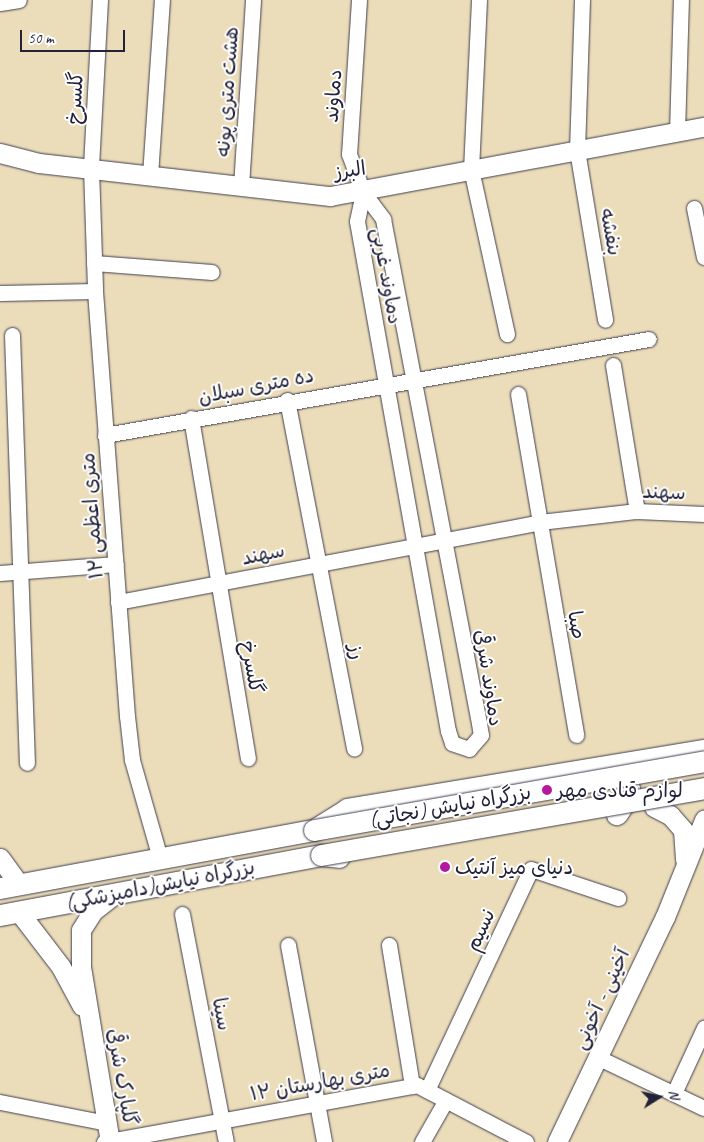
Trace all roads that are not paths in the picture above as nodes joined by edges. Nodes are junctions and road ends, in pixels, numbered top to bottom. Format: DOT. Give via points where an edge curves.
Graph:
graph roads {
  1 [pos="19,0"];
  2 [pos="100,0"];
  3 [pos="162,0"];
  4 [pos="253,0"];
  5 [pos="359,0"];
  6 [pos="479,0"];
  7 [pos="582,0"];
  8 [pos="681,0"];
  9 [pos="0,3"];
  10 [pos="704,127"];
  11 [pos="676,132"];
  12 [pos="577,150"];
  13 [pos="0,153"];
  14 [pos="91,168"];
  15 [pos="471,168"];
  16 [pos="150,175"];
  17 [pos="241,186"];
  18 [pos="363,192"];
  19 [pos="694,208"];
  20 [pos="704,256"];
  21 [pos="94,262"];
  22 [pos="212,272"];
  23 [pos="95,291"];
  24 [pos="0,293"];
  25 [pos="605,320"];
  26 [pos="507,334"];
  27 [pos="12,335"];
  28 [pos="649,339"];
  29 [pos="613,365"];
  30 [pos="415,380"];
  31 [pos="386,383"];
  32 [pos="518,394"];
  33 [pos="287,400"];
  34 [pos="191,418"];
  35 [pos="105,435"];
  36 [pos="637,511"];
  37 [pos="704,514"];
  38 [pos="540,522"];
  39 [pos="444,538"];
  40 [pos="415,544"];
  41 [pos="320,562"];
  42 [pos="116,564"];
  43 [pos="21,571"];
  44 [pos="0,573"];
  45 [pos="218,583"];
  46 [pos="118,602"];
  47 [pos="576,735"];
  48 [pos="354,749"];
  49 [pos="704,750"];
  50 [pos="248,758"];
  51 [pos="704,761"];
  52 [pos="27,763"];
  53 [pos="603,767"];
  54 [pos="704,788"];
  55 [pos="704,797"];
  56 [pos="654,807"];
  57 [pos="617,814"];
  58 [pos="704,820"];
  59 [pos="314,830"];
  60 [pos="321,855"];
  61 [pos="704,856"];
  62 [pos="0,858"];
  63 [pos="160,858"];
  64 [pos="683,874"];
  65 [pos="9,886"];
  66 [pos="115,894"];
  67 [pos="618,898"];
  68 [pos="10,913"];
  69 [pos="182,914"];
  70 [pos="288,945"];
  71 [pos="389,945"];
  72 [pos="90,1020"];
  73 [pos="704,1028"];
  74 [pos="599,1058"];
  75 [pos="412,1086"];
  76 [pos="427,1090"];
  77 [pos="674,1093"];
  78 [pos="446,1100"];
  79 [pos="0,1102"];
  80 [pos="317,1103"];
  81 [pos="704,1108"];
  82 [pos="222,1121"];
  83 [pos="108,1137"];
  84 [pos="226,1142"];
  85 [pos="324,1142"];
  86 [pos="422,1142"];
  87 [pos="526,1142"];
  88 [pos="556,1142"];
  1 -- 9 [label="street"];
  2 -- 14 [label="street, گلسرخ"];
  3 -- 16 [label="street"];
  4 -- 17 [label="street, هشت متری پونه"];
  5 -- 18 [label="street, دماوند" via="349,154"];
  6 -- 15 [label="street"];
  7 -- 12 [label="street, بنفشه"];
  8 -- 11 [label="street"];
  10 -- 11 [label="main road, البرز"];
  11 -- 12 [label="main road, البرز"];
  12 -- 15 [label="main road, البرز"];
  12 -- 25 [label="street, بنفشه"];
  13 -- 14 [label="main road, البرز" via="39,163"];
  14 -- 16 [label="main road, البرز"];
  14 -- 21 [label="street, ۱۲ متری اعظمی"];
  15 -- 18 [label="main road, البرز"];
  15 -- 26 [label="street"];
  16 -- 17 [label="main road, البرز"];
  17 -- 18 [label="main road, البرز" via="330,196"];
  18 -- 30 [label="street, دماوند غربی" via="383,218"];
  18 -- 31 [label="street, دماوند غربی" via="357,221"];
  19 -- 20 [label="street"];
  21 -- 22 [label="street"];
  21 -- 23 [label="street, ۱۲ متری اعظمی"];
  23 -- 24 [label="street"];
  23 -- 35 [label="street, ۱۲ متری اعظمی"];
  27 -- 43 [label="street"];
  28 -- 30 [label="street, ده متری سبلان"];
  29 -- 36 [label="street"];
  30 -- 31 [label="street, ده متری سبلان"];
  30 -- 39 [label="street, دماوند غربی"];
  31 -- 33 [label="street, ده متری سبلان"];
  31 -- 40 [label="street, دماوند غربی"];
  32 -- 38 [label="street, صبا"];
  33 -- 34 [label="street, ده متری سبلان"];
  33 -- 41 [label="street, رز"];
  34 -- 35 [label="street, ده متری سبلان"];
  34 -- 45 [label="street, گلسرخ"];
  35 -- 42 [label="street, ۱۲ متری اعظمی"];
  36 -- 37 [label="street, سهند"];
  36 -- 38 [label="street, سهند"];
  38 -- 39 [label="street, سهند"];
  38 -- 47 [label="street, صبا"];
  39 -- 40 [label="street, سهند"];
  39 -- 40 [label="street, دماوند شرقی" via="479,723 477,744 468,749 452,743 448,730"];
  40 -- 41 [label="street, سهند"];
  41 -- 45 [label="street, سهند"];
  41 -- 48 [label="street, رز"];
  42 -- 43 [label="street"];
  42 -- 46 [label="street, ۱۲ متری اعظمی"];
  43 -- 44 [label="street"];
  43 -- 52 [label="street"];
  45 -- 46 [label="street, سهند"];
  45 -- 50 [label="street, گلسرخ"];
  46 -- 63 [label="street, ۱۲ متری اعظمی" via="132,760"];
  49 -- 53 [label="highway"];
  51 -- 59 [label="highway, بزرگراه نیایش (نجاتی), bridge"];
  53 -- 57 [label="highway" via="617,773 629,788 629,796"];
  53 -- 59 [label="highway" via="346,809"];
  54 -- 60 [label="highway, بزرگراه نیایش (نجاتی), bridge"];
  55 -- 56 [label="highway"];
  56 -- 57 [label="highway"];
  56 -- 64 [label="main road" via="670,815 683,830 687,848"];
  57 -- 60 [label="highway" via="358,859"];
  58 -- 64 [label="main road"];
  59 -- 63 [label="highway, بزرگراه نیایش(دامپزشکی)"];
  60 -- 66 [label="highway, بزرگراه نیایش(دامپزشکی)"];
  61 -- 64 [label="main road"];
  62 -- 65 [label="main road"];
  63 -- 65 [label="highway, بزرگراه نیایش(دامپزشکی)"];
  64 -- 74 [label="main road, آخینی - آخونی"];
  66 -- 68 [label="highway, بزرگراه نیایش(دامپزشکی)"];
  66 -- 72 [label="main road, گلپارک شرقی" via="93,911 81,930 81,967"];
  67 -- 76 [label="street, نسیم" via="531,869"];
  68 -- 72 [label="main road, گلپارک شرقی" via="61,967"];
  69 -- 82 [label="street, سینا"];
  70 -- 80 [label="street"];
  71 -- 75 [label="street"];
  72 -- 83 [label="main road, گلپارک شرقی"];
  73 -- 77 [label="street"];
  74 -- 77 [label="street"];
  74 -- 88 [label="main road, آخینی - آخونی"];
  75 -- 76 [label="street, ۱۲ متری بهارستان"];
  75 -- 80 [label="street, ۱۲ متری بهارستان"];
  76 -- 78 [label="street, ۱۲ متری بهارستان"];
  77 -- 81 [label="street"];
  78 -- 86 [label="street"];
  78 -- 87 [label="street, ۱۲ متری بهارستان"];
  79 -- 83 [label="street"];
  80 -- 82 [label="street, ۱۲ متری بهارستان"];
  80 -- 85 [label="street"];
  82 -- 83 [label="street, ۱۲ متری بهارستان"];
  82 -- 84 [label="street, سینا"];
}
